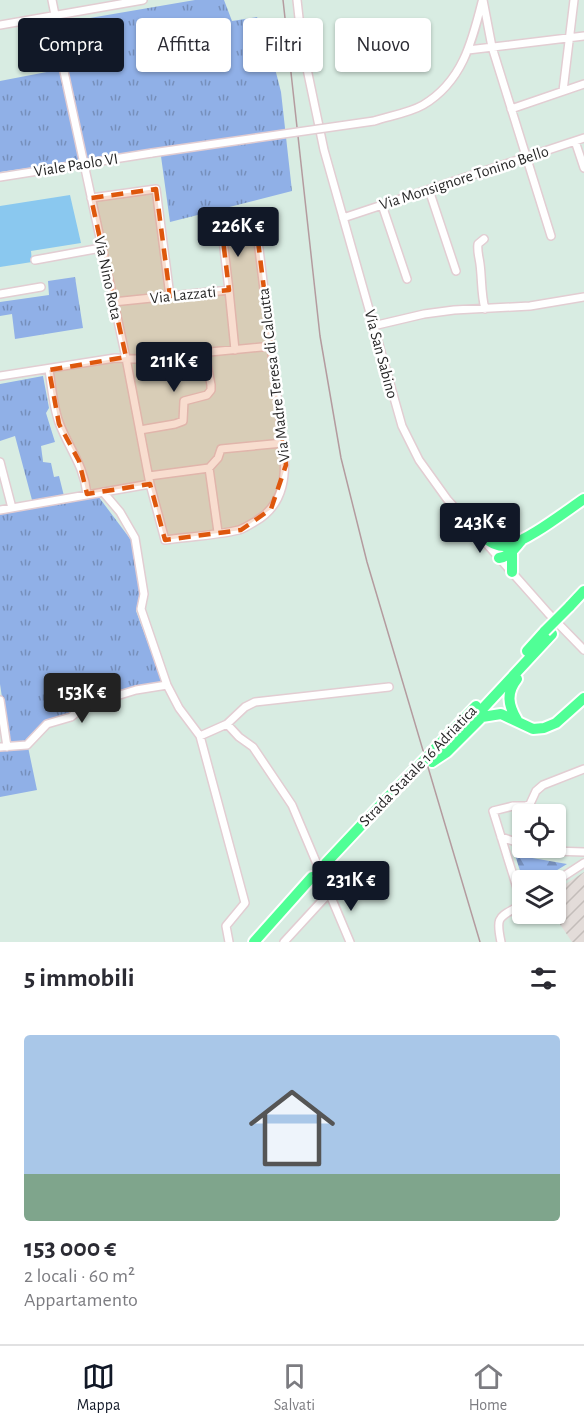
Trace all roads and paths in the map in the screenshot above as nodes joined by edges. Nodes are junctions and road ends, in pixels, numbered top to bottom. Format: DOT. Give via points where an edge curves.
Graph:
graph roads {
  1 [pos="53,0"];
  2 [pos="143,0"];
  3 [pos="297,0"];
  4 [pos="482,0"];
  5 [pos="574,0"];
  6 [pos="55,15"];
  7 [pos="0,25"];
  8 [pos="584,36"];
  9 [pos="570,38"];
  10 [pos="492,47"];
  11 [pos="468,50"];
  12 [pos="584,84"];
  13 [pos="563,91"];
  14 [pos="511,109"];
  15 [pos="584,138"];
  16 [pos="576,141"];
  17 [pos="527,158"];
  18 [pos="83,164"];
  19 [pos="584,168"];
  20 [pos="0,177"];
  21 [pos="429,189"];
  22 [pos="91,198"];
  23 [pos="382,205"];
  24 [pos="343,218"];
  25 [pos="551,236"];
  26 [pos="484,239"];
  27 [pos="101,248"];
  28 [pos="35,260"];
  29 [pos="456,271"];
  30 [pos="407,279"];
  31 [pos="41,287"];
  32 [pos="229,290"];
  33 [pos="0,294"];
  34 [pos="170,296"];
  35 [pos="584,297"];
  36 [pos="113,302"];
  37 [pos="484,309"];
  38 [pos="373,326"];
  39 [pos="272,346"];
  40 [pos="235,350"];
  41 [pos="205,353"];
  42 [pos="126,358"];
  43 [pos="50,370"];
  44 [pos="0,376"];
  45 [pos="140,430"];
  46 [pos="284,442"];
  47 [pos="0,462"];
  48 [pos="209,468"];
  49 [pos="150,480"];
  50 [pos="103,492"];
  51 [pos="87,494"];
  52 [pos="584,499"];
  53 [pos="12,508"];
  54 [pos="0,510"];
  55 [pos="218,532"];
  56 [pos="479,535"];
  57 [pos="165,540"];
  58 [pos="509,549"];
  59 [pos="499,558"];
  60 [pos="512,572"];
  61 [pos="584,585"];
  62 [pos="584,591"];
  63 [pos="575,604"];
  64 [pos="548,633"];
  65 [pos="584,650"];
  66 [pos="167,685"];
  67 [pos="389,687"];
  68 [pos="584,690"];
  69 [pos="581,699"];
  70 [pos="0,700"];
  71 [pos="516,720"];
  72 [pos="227,724"];
  73 [pos="200,735"];
  74 [pos="4,747"];
  75 [pos="430,759"];
  76 [pos="584,770"];
  77 [pos="501,837"];
  78 [pos="512,841"];
  79 [pos="566,851"];
  80 [pos="584,852"];
  81 [pos="584,863"];
  82 [pos="512,872"];
  83 [pos="566,875"];
  84 [pos="315,879"];
  85 [pos="330,892"];
  86 [pos="512,911"];
  87 [pos="229,942"];
  88 [pos="254,942"];
  89 [pos="262,942"];
  90 [pos="284,942"];
  91 [pos="350,942"];
  92 [pos="501,942"];
  1 -- 6 [label="street, Via Nino Rota"];
  2 -- 6 [label="street"];
  3 -- 24 [label="street, Via San Sabino" via="317,120"];
  4 -- 10 [label="street"];
  4 -- 11 [label="street, Viale Paolo VI"];
  5 -- 9 [label="street"];
  6 -- 7 [label="street"];
  6 -- 18 [label="street, Via Nino Rota"];
  8 -- 9 [label="street"];
  9 -- 10 [label="street"];
  9 -- 13 [label="street"];
  10 -- 11 [label="street"];
  10 -- 14 [label="street"];
  11 -- 18 [label="street, Viale Paolo VI, bridge" via="447,86 423,105 374,121"];
  12 -- 13 [label="street"];
  13 -- 14 [label="street"];
  14 -- 17 [label="street"];
  15 -- 16 [label="street, Via Monsignore Tonino Bello"];
  16 -- 17 [label="street, Via Monsignore Tonino Bello"];
  16 -- 19 [label="street"];
  17 -- 21 [label="street, Via Monsignore Tonino Bello"];
  17 -- 25 [label="street"];
  18 -- 20 [label="street, Viale Paolo VI"];
  18 -- 22 [label="street, Via Nino Rota"];
  21 -- 23 [label="street, Via Monsignore Tonino Bello"];
  21 -- 29 [label="street"];
  22 -- 27 [label="street, Via Nino Rota"];
  22 -- 34 [label="street" via="156,189"];
  23 -- 24 [label="street, Via Monsignore Tonino Bello"];
  23 -- 30 [label="street"];
  24 -- 38 [label="street, Via San Sabino"];
  26 -- 37 [label="street" via="478,244 477,253"];
  27 -- 28 [label="street"];
  27 -- 36 [label="street, Via Nino Rota"];
  31 -- 33 [label="street"];
  32 -- 34 [label="street, Via Lazzati"];
  32 -- 39 [label="street, Via Madre Teresa di Calcutta" via="223,240 256,234"];
  32 -- 40 [label="street, Via Lazzati"];
  34 -- 36 [label="street, Via Lazzati"];
  35 -- 37 [label="street"];
  36 -- 42 [label="street, Via Nino Rota"];
  37 -- 38 [label="street" via="424,314"];
  38 -- 56 [label="street, Via San Sabino" via="396,411 410,444 429,475"];
  39 -- 40 [label="street"];
  39 -- 46 [label="street, Via Madre Teresa di Calcutta"];
  40 -- 41 [label="street"];
  41 -- 42 [label="street"];
  41 -- 45 [label="street" via="211,386 207,395 184,401 183,421"];
  42 -- 43 [label="street"];
  42 -- 45 [label="street, Via Nino Rota"];
  43 -- 44 [label="street"];
  43 -- 51 [label="street" via="59,424 82,469"];
  45 -- 49 [label="street, Via Nino Rota"];
  46 -- 48 [label="street" via="221,449 219,458"];
  46 -- 55 [label="street, Via Madre Teresa di Calcutta" via="284,480 271,508 241,530"];
  47 -- 53 [label="street"];
  48 -- 49 [label="street"];
  48 -- 55 [label="street"];
  49 -- 50 [label="street"];
  49 -- 57 [label="street, Via Nino Rota"];
  50 -- 51 [label="street"];
  50 -- 66 [label="street" via="135,538 144,594 141,609"];
  51 -- 53 [label="street"];
  52 -- 58 [label="highway"];
  53 -- 54 [label="street"];
  55 -- 57 [label="street, Via Madre Teresa di Calcutta"];
  56 -- 58 [label="highway"];
  56 -- 59 [label="street, Via San Sabino"];
  58 -- 59 [label="highway" via="505,557"];
  58 -- 60 [label="highway"];
  59 -- 60 [label="street, Via San Sabino"];
  60 -- 65 [label="street, Via San Sabino"];
  61 -- 63 [label="highway"];
  62 -- 63 [label="highway, Strada Statale 16 Adriatica"];
  63 -- 64 [label="highway, Strada Statale 16 Adriatica, bridge"];
  64 -- 71 [label="highway" via="543,651 511,687 509,703"];
  64 -- 75 [label="highway, Strada Statale 16 Adriatica"];
  66 -- 73 [label="street"];
  66 -- 74 [label="street" via="84,706 71,717 47,724 27,745"];
  67 -- 72 [label="street" via="255,702"];
  68 -- 69 [label="highway"];
  69 -- 71 [label="highway" via="556,723 544,728 533,729"];
  70 -- 74 [label="street"];
  71 -- 75 [label="highway" via="501,714 482,717 447,752"];
  72 -- 73 [label="street"];
  72 -- 85 [label="street" via="253,747 282,790 301,822"];
  73 -- 87 [label="street" via="245,903 225,926"];
  75 -- 84 [label="highway, Strada Statale 16 Adriatica, bridge"];
  76 -- 77 [label="street" via="543,786 526,806 493,811"];
  77 -- 78 [label="street"];
  77 -- 82 [label="street"];
  79 -- 80 [label="street"];
  81 -- 83 [label="street"];
  84 -- 88 [label="highway, Strada Statale 16 Adriatica"];
  84 -- 89 [label="highway, Strada Statale 16 Adriatica"];
  85 -- 90 [label="street"];
  85 -- 91 [label="street"];
  86 -- 92 [label="street" via="497,924"];
}
